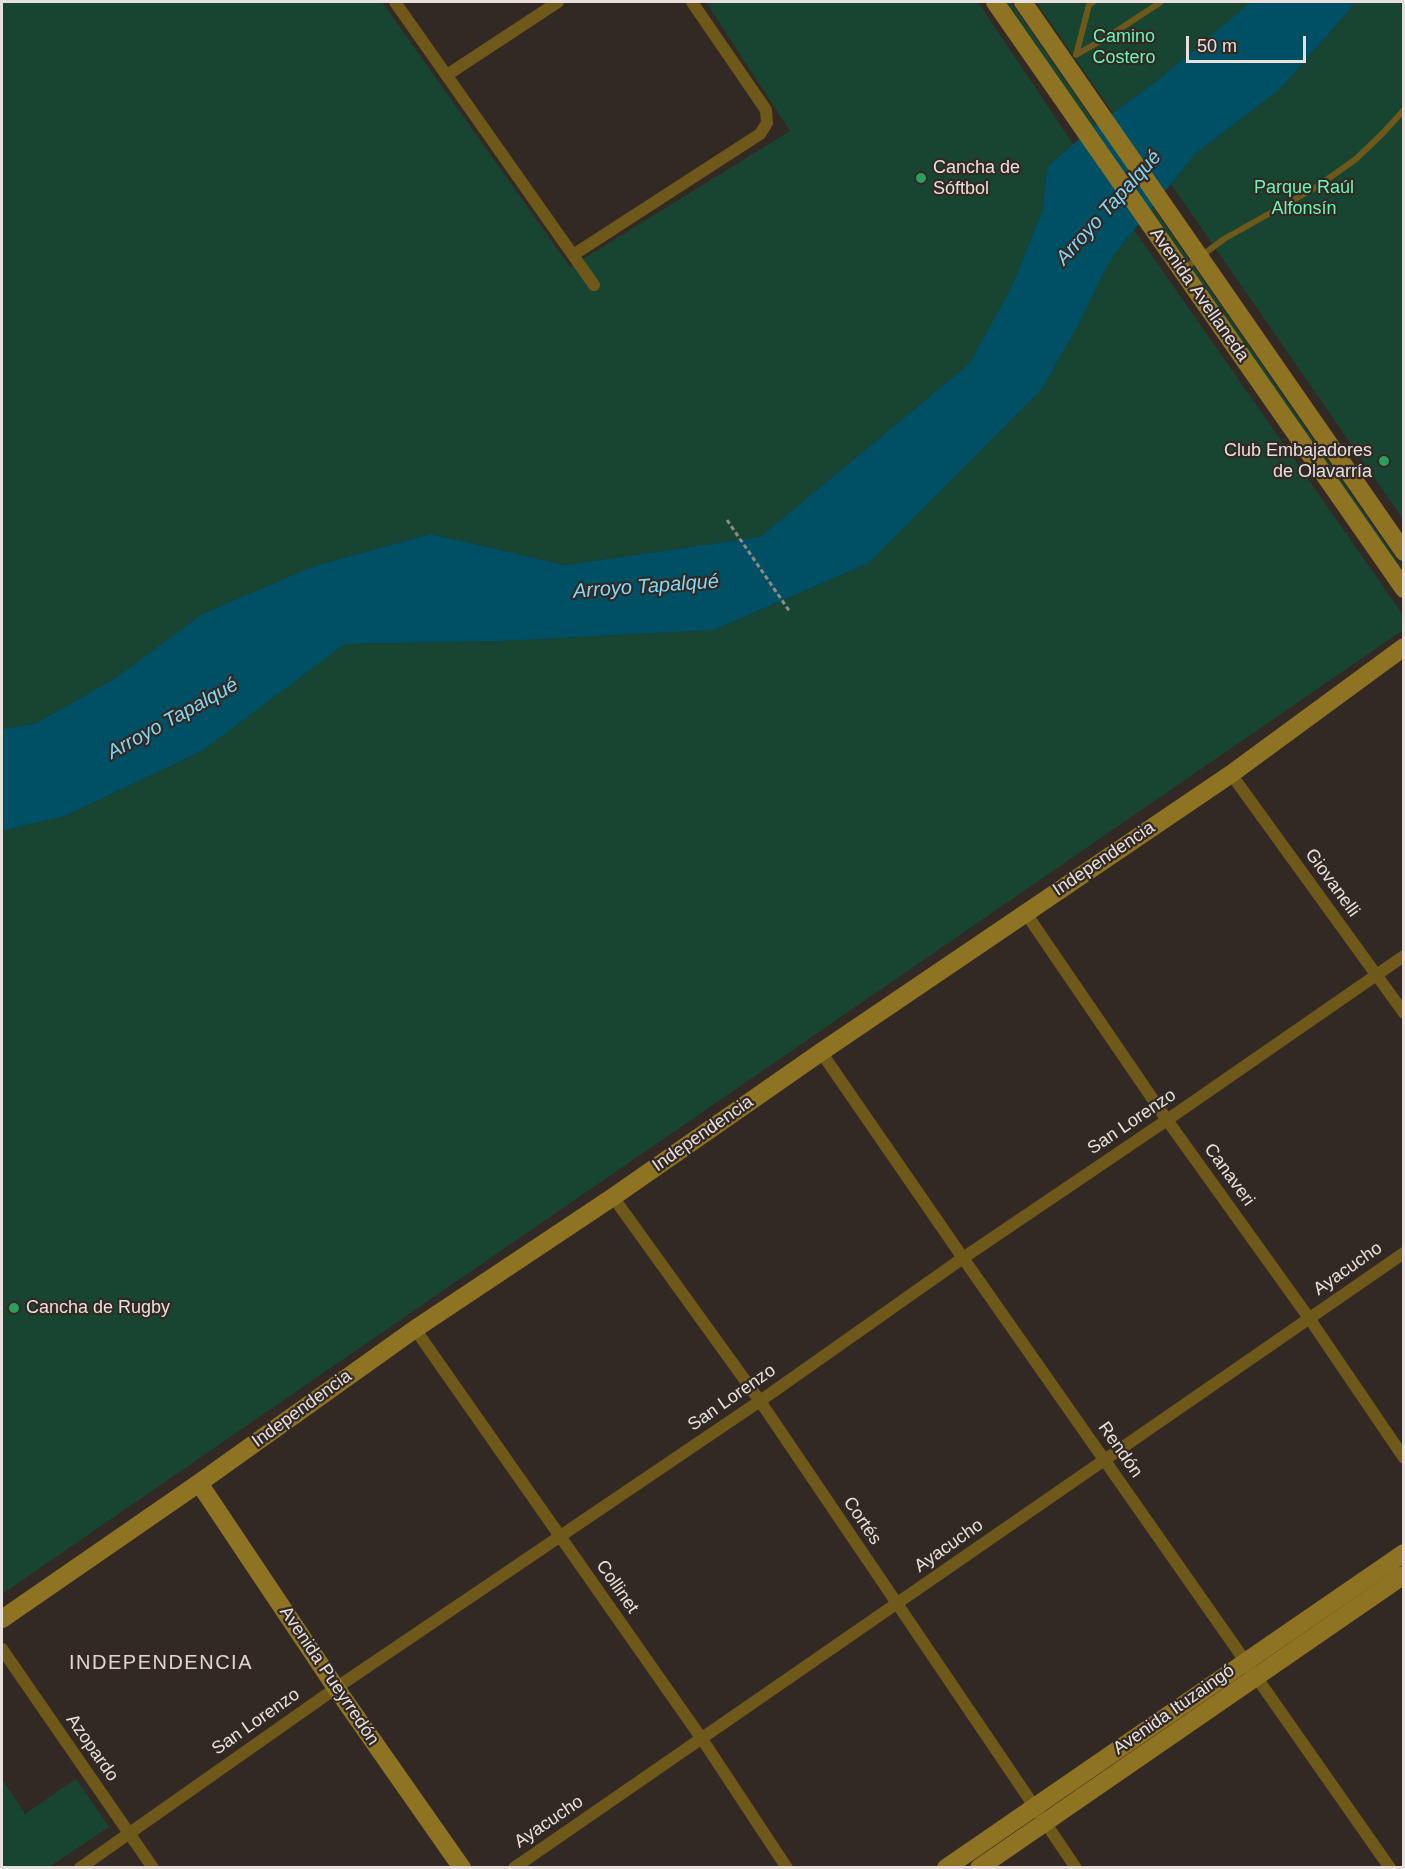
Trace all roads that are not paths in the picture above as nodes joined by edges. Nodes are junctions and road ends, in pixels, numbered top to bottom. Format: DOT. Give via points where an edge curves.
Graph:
graph roads {
  1 [pos="395,2"];
  2 [pos="558,2"];
  3 [pos="692,2"];
  4 [pos="995,2"];
  5 [pos="1023,2"];
  6 [pos="1093,2"];
  7 [pos="1161,2"];
  8 [pos="1071,60"];
  9 [pos="447,75"];
  10 [pos="1051,83"];
  11 [pos="1404,110"];
  12 [pos="573,255"];
  13 [pos="1200,256"];
  14 [pos="1182,270"];
  15 [pos="594,285"];
  16 [pos="1404,552"];
  17 [pos="1404,589"];
  18 [pos="1404,647"];
  19 [pos="1231,774"];
  20 [pos="1025,912"];
  21 [pos="1404,956"];
  22 [pos="1377,975"];
  23 [pos="1404,1013"];
  24 [pos="821,1052"];
  25 [pos="1167,1120"];
  26 [pos="613,1197"];
  27 [pos="1404,1253"];
  28 [pos="963,1258"];
  29 [pos="1309,1318"];
  30 [pos="415,1329"];
  31 [pos="760,1401"];
  32 [pos="1404,1458"];
  33 [pos="1105,1460"];
  34 [pos="199,1483"];
  35 [pos="560,1538"];
  36 [pos="1404,1553"];
  37 [pos="1404,1575"];
  38 [pos="896,1604"];
  39 [pos="2,1620"];
  40 [pos="2,1649"];
  41 [pos="1251,1668"];
  42 [pos="336,1688"];
  43 [pos="702,1739"];
  44 [pos="1034,1806"];
  45 [pos="1045,1822"];
  46 [pos="130,1833"];
  47 [pos="80,1868"];
  48 [pos="153,1868"];
  49 [pos="462,1868"];
  50 [pos="514,1868"];
  51 [pos="787,1868"];
  52 [pos="946,1868"];
  53 [pos="979,1868"];
  54 [pos="1076,1868"];
  55 [pos="1390,1868"];
  1 -- 9 [label="street"];
  2 -- 9 [label="street"];
  3 -- 12 [label="street" via="766,110 767,123 760,134"];
  4 -- 10 [label="main road, Avenida Avellaneda"];
  5 -- 8 [label="main road, Avenida Avellaneda"];
  6 -- 8 [label="lane"];
  7 -- 8 [label="lane"];
  8 -- 10 [label="lane"];
  8 -- 13 [label="main road, Avenida Avellaneda" via="1092,101"];
  9 -- 12 [label="street"];
  10 -- 14 [label="main road, Avenida Avellaneda"];
  11 -- 13 [label="lane" via="1356,159"];
  12 -- 15 [label="street"];
  13 -- 14 [label="lane"];
  13 -- 16 [label="main road, Avenida Avellaneda"];
  14 -- 17 [label="main road, Avenida Avellaneda"];
  18 -- 19 [label="main road, Independencia"];
  19 -- 20 [label="main road, Independencia"];
  19 -- 22 [label="street, Giovanelli"];
  20 -- 24 [label="main road, Independencia"];
  20 -- 25 [label="street, Canaveri"];
  21 -- 22 [label="street, San Lorenzo"];
  22 -- 23 [label="street, Giovanelli"];
  22 -- 25 [label="street, San Lorenzo"];
  24 -- 26 [label="main road, Independencia"];
  24 -- 28 [label="street, Rendón"];
  25 -- 28 [label="street, San Lorenzo"];
  25 -- 29 [label="street, Canaveri"];
  26 -- 30 [label="main road, Independencia"];
  26 -- 31 [label="street, Cortés"];
  27 -- 29 [label="street, Ayacucho"];
  28 -- 31 [label="street, San Lorenzo"];
  28 -- 33 [label="street, Rendón"];
  29 -- 32 [label="street, Canaveri"];
  29 -- 33 [label="street, Ayacucho"];
  30 -- 34 [label="main road, Independencia"];
  30 -- 35 [label="street, Collinet"];
  31 -- 35 [label="street, San Lorenzo"];
  31 -- 38 [label="street, Cortés"];
  33 -- 38 [label="street, Ayacucho"];
  33 -- 41 [label="street, Rendón"];
  34 -- 39 [label="main road, Independencia"];
  34 -- 42 [label="main road, Avenida Pueyrredón"];
  35 -- 42 [label="street, San Lorenzo"];
  35 -- 43 [label="street, Collinet"];
  36 -- 41 [label="main road, Avenida Ituzaingó"];
  37 -- 41 [label="main road, Avenida Ituzaingó"];
  38 -- 43 [label="street, Ayacucho"];
  38 -- 44 [label="street, Cortés"];
  40 -- 46 [label="street, Azopardo"];
  41 -- 44 [label="main road, Avenida Ituzaingó"];
  41 -- 45 [label="main road, Avenida Ituzaingó"];
  41 -- 55 [label="street, Rendón"];
  42 -- 46 [label="street, San Lorenzo"];
  42 -- 49 [label="main road, Avenida Pueyrredón"];
  43 -- 50 [label="street, Ayacucho"];
  43 -- 51 [label="street, Collinet"];
  44 -- 45 [label="street, Cortés"];
  44 -- 52 [label="main road, Avenida Ituzaingó"];
  45 -- 53 [label="main road, Avenida Ituzaingó"];
  45 -- 54 [label="street, Cortés"];
  46 -- 47 [label="street, San Lorenzo"];
  46 -- 48 [label="street, Azopardo"];
}
